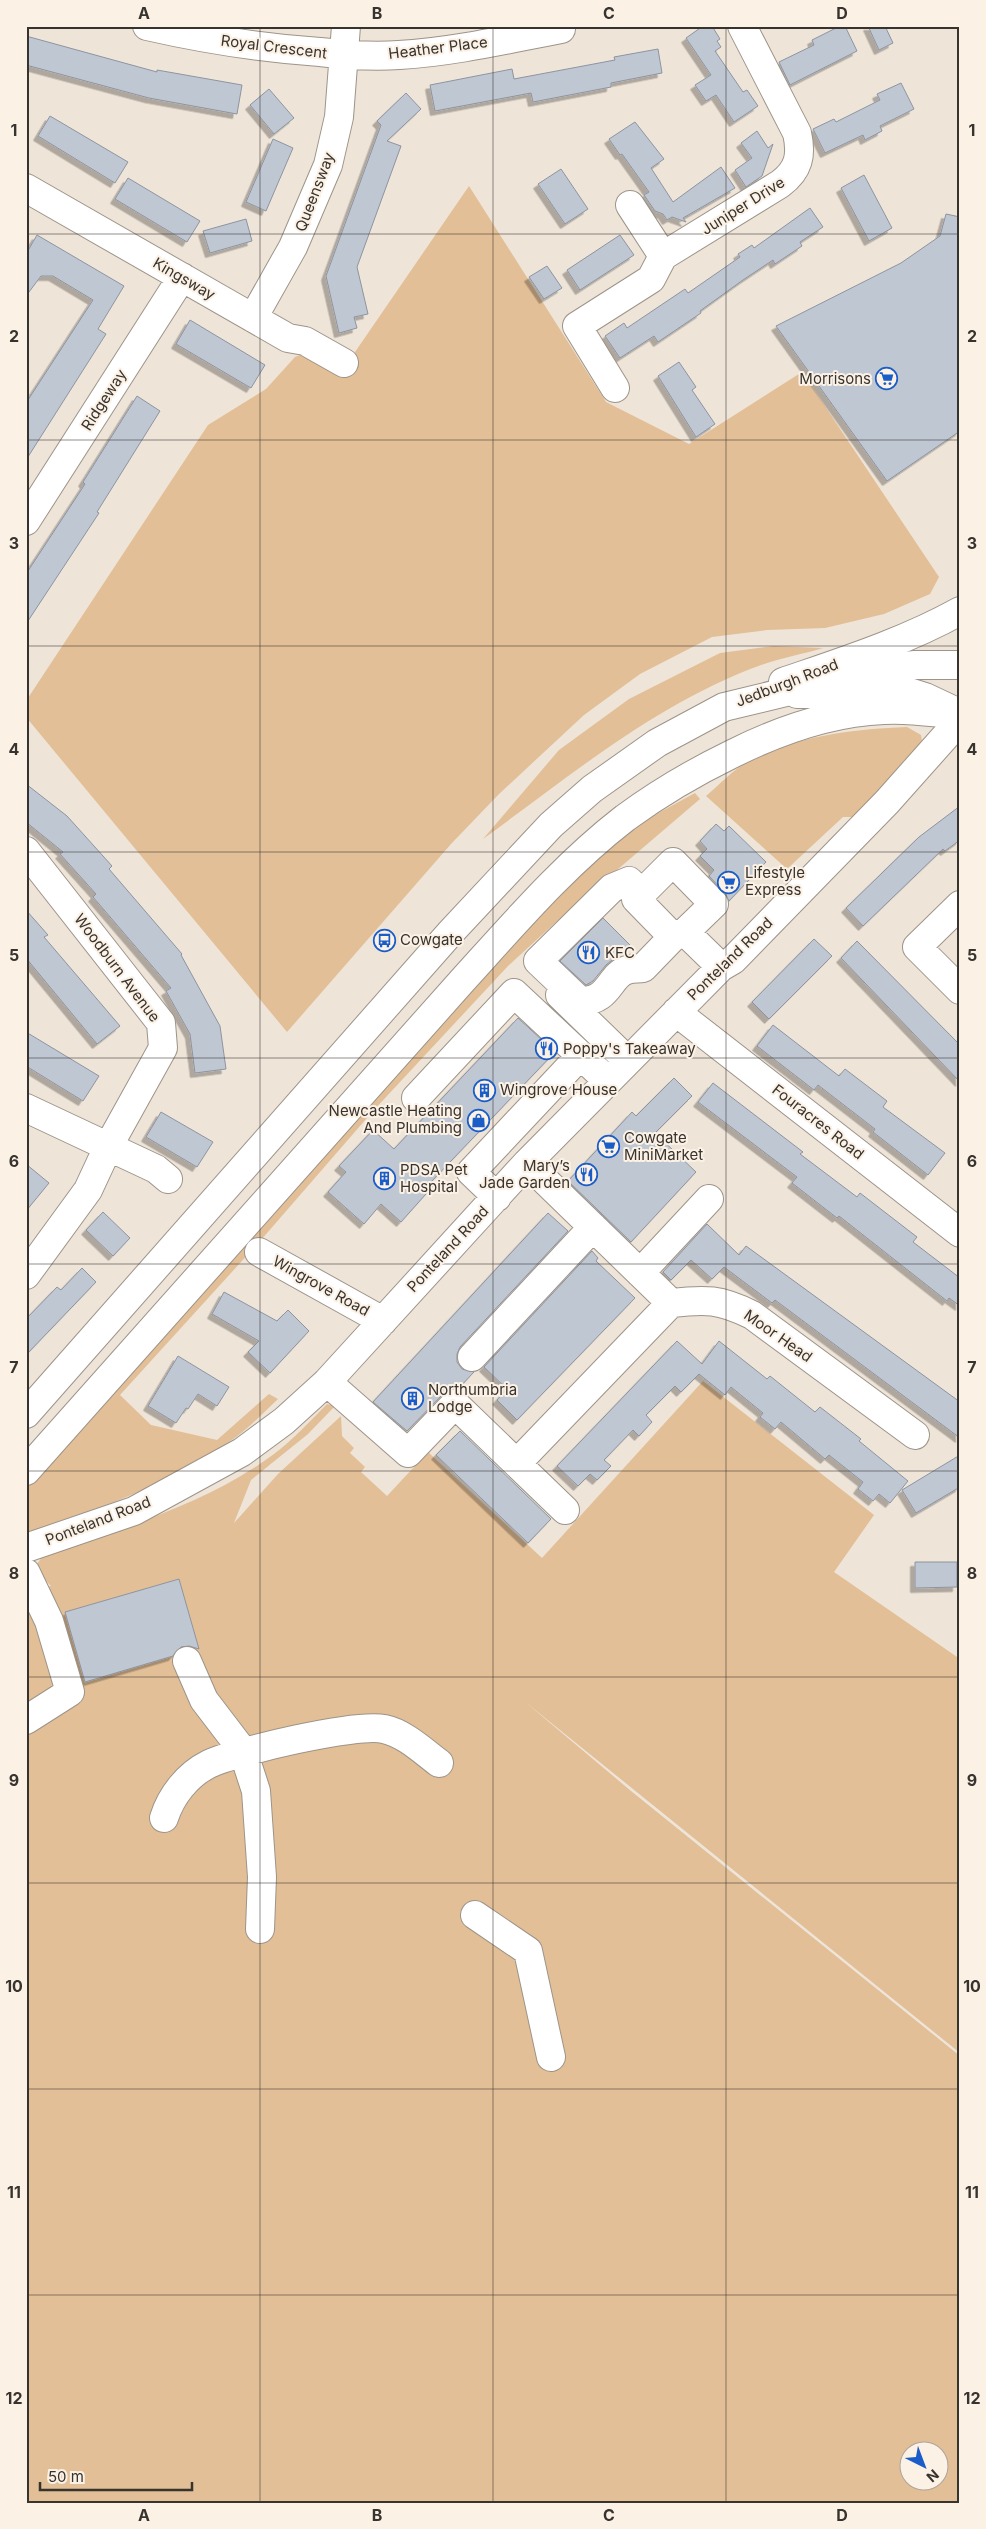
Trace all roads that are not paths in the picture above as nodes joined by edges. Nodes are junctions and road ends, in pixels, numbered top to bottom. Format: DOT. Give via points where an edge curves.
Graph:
graph roads {
  1 [pos="147,26"];
  2 [pos="346,26"];
  3 [pos="566,27"];
  4 [pos="744,30"];
  5 [pos="344,55"];
  6 [pos="27,190"];
  7 [pos="630,205"];
  8 [pos="663,256"];
  9 [pos="182,278"];
  10 [pos="253,318"];
  11 [pos="344,363"];
  12 [pos="615,388"];
  13 [pos="26,521"];
  14 [pos="960,611"];
  15 [pos="960,665"];
  16 [pos="778,694"];
  17 [pos="724,708"];
  18 [pos="960,714"];
  19 [pos="960,720"];
  20 [pos="26,852"];
  21 [pos="642,893"];
  22 [pos="960,905"];
  23 [pos="679,935"];
  24 [pos="727,963"];
  25 [pos="960,990"];
  26 [pos="558,993"];
  27 [pos="676,1012"];
  28 [pos="580,1056"];
  29 [pos="627,1060"];
  30 [pos="607,1080"];
  31 [pos="416,1098"];
  32 [pos="26,1108"];
  33 [pos="108,1147"];
  34 [pos="527,1163"];
  35 [pos="168,1180"];
  36 [pos="498,1197"];
  37 [pos="709,1199"];
  38 [pos="593,1227"];
  39 [pos="960,1233"];
  40 [pos="259,1252"];
  41 [pos="640,1273"];
  42 [pos="26,1275"];
  43 [pos="671,1303"];
  44 [pos="383,1321"];
  45 [pos="472,1357"];
  46 [pos="328,1382"];
  47 [pos="26,1414"];
  48 [pos="915,1435"];
  49 [pos="517,1463"];
  50 [pos="26,1471"];
  51 [pos="565,1510"];
  52 [pos="26,1548"];
  53 [pos="26,1573"];
  54 [pos="187,1661"];
  55 [pos="29,1710"];
  56 [pos="243,1751"];
  57 [pos="439,1763"];
  58 [pos="164,1818"];
  59 [pos="475,1915"];
  60 [pos="260,1929"];
  61 [pos="551,2057"];
  1 -- 5 [label="main road, Royal Crescent" via="198,38"];
  2 -- 5 [label="main road, Queensway"];
  3 -- 5 [label="main road, Heather Place" via="479,45 399,55"];
  4 -- 8 [label="main road, Juniper Drive" via="797,133 801,149 798,165 792,175 780,184"];
  5 -- 10 [label="main road, Queensway" via="338,117 328,166 293,247"];
  6 -- 9 [label="main road, Kingsway"];
  7 -- 8 [label="main road"];
  8 -- 12 [label="main road" via="651,279 578,326"];
  9 -- 10 [label="main road, Kingsway"];
  9 -- 13 [label="main road, Ridgeway"];
  10 -- 11 [label="main road, Kingsway" via="288,338 305,340"];
  14 -- 17 [label="main road, Jedburgh Road" via="906,638 777,684"];
  15 -- 16 [label="main road, Jedburgh Road" via="915,665 880,670"];
  16 -- 17 [label="main road, Jedburgh Road"];
  16 -- 18 [label="main road" via="839,694 886,689 925,697"];
  17 -- 47 [label="main road" via="650,747 592,789 551,826 451,932"];
  18 -- 50 [label="main road" via="885,710 805,723 761,739 709,765 625,819 535,901"];
  19 -- 24 [label="main road, Ponteland Road" via="887,802"];
  20 -- 33 [label="main road, Woodburn Avenue" via="160,1024 163,1048"];
  21 -- 23 [label="main road" via="636,899"];
  21 -- 23 [label="main road" via="673,862 714,904"];
  21 -- 23 [label="main road" via="629,881 612,888 538,961 580,1001 597,999 625,970 643,968"];
  22 -- 25 [label="main road" via="917,947"];
  23 -- 24 [label="main road"];
  24 -- 27 [label="main road, Ponteland Road"];
  26 -- 29 [label="main road"];
  27 -- 29 [label="main road, Ponteland Road"];
  27 -- 39 [label="main road, Fouracres Road"];
  28 -- 30 [label="main road"];
  28 -- 31 [label="main road" via="514,993"];
  28 -- 36 [label="main road" via="471,1172"];
  29 -- 30 [label="main road, Ponteland Road"];
  30 -- 34 [label="main road, Ponteland Road"];
  32 -- 33 [label="main road"];
  33 -- 35 [label="main road" via="156,1169"];
  33 -- 42 [label="main road, Woodburn Avenue" via="88,1190"];
  34 -- 36 [label="main road, Ponteland Road"];
  34 -- 38 [label="main road"];
  36 -- 44 [label="main road, Ponteland Road"];
  37 -- 41 [label="main road"];
  38 -- 41 [label="main road"];
  38 -- 45 [label="main road"];
  40 -- 44 [label="main road, Wingrove Road"];
  41 -- 43 [label="main road"];
  43 -- 48 [label="main road, Moor Head" via="700,1300 728,1303 752,1315"];
  43 -- 49 [label="main road"];
  44 -- 46 [label="main road, Ponteland Road"];
  46 -- 49 [label="main road" via="408,1453 455,1404"];
  46 -- 52 [label="main road, Ponteland Road" via="242,1452 134,1511"];
  49 -- 51 [label="main road"];
  53 -- 55 [label="main road" via="49,1620 70,1692"];
  54 -- 56 [label="main road" via="204,1700"];
  56 -- 57 [label="main road" via="324,1734 384,1729 412,1743"];
  56 -- 58 [label="main road" via="208,1764 188,1779 170,1799"];
  56 -- 60 [label="main road" via="256,1791 260,1829"];
  59 -- 61 [label="main road" via="528,1951"];
}
